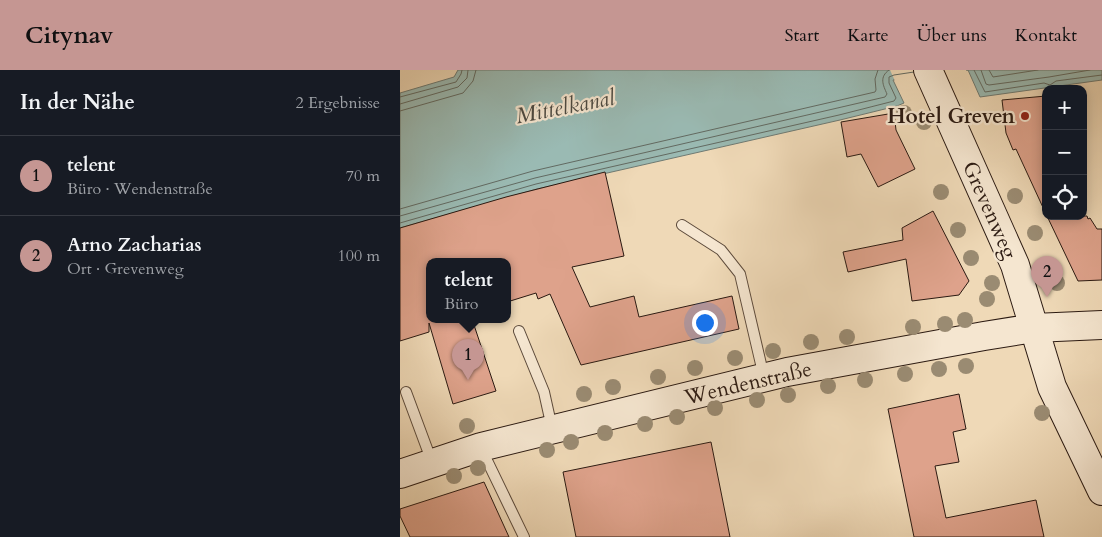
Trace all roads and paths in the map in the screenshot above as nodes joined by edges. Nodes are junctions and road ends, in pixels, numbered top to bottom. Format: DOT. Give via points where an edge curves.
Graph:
graph roads {
  1 [pos="932,78"];
  2 [pos="682,225"];
  3 [pos="1102,325"];
  4 [pos="1034,328"];
  5 [pos="519,331"];
  6 [pos="764,378"];
  7 [pos="406,392"];
  8 [pos="552,430"];
  9 [pos="481,447"];
  10 [pos="432,463"];
  11 [pos="400,474"];
  12 [pos="1102,490"];
  13 [pos="524,537"];
  1 -- 4 [label="street, Grevenweg" via="1012,259"];
  2 -- 6 [label="lane" via="722,250 740,274"];
  3 -- 4 [label="street, Wendenstraße"];
  4 -- 6 [label="street, Wendenstraße"];
  4 -- 12 [label="street, Grevenweg" via="1052,387"];
  5 -- 8 [label="lane" via="544,392"];
  6 -- 8 [label="street, Wendenstraße"];
  7 -- 10 [label="lane"];
  8 -- 9 [label="street, Wendenstraße"];
  9 -- 10 [label="street, Wendenstraße"];
  9 -- 13 [label="lane"];
  10 -- 11 [label="street, Wendenstraße"];
}
